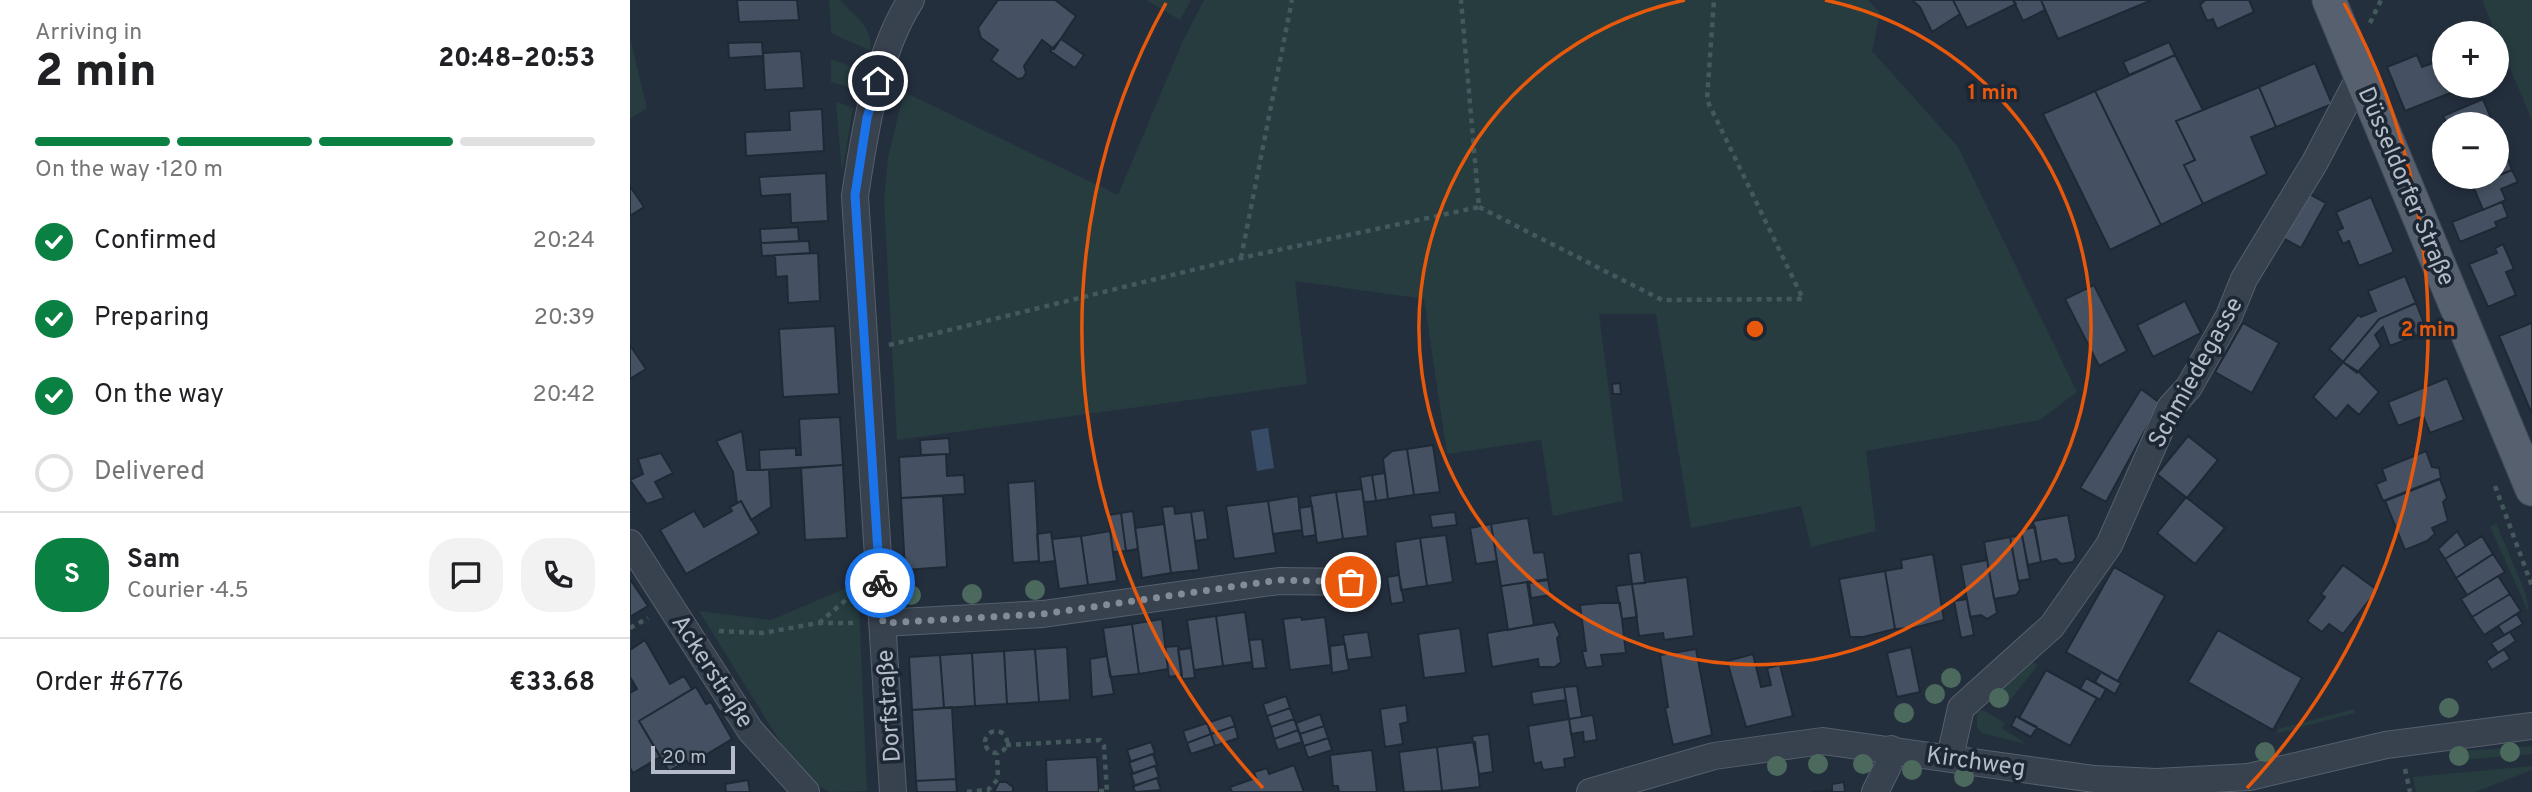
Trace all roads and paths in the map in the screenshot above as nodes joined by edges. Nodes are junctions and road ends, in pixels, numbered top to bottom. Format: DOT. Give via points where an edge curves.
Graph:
graph roads {
  1 [pos="1292,0"];
  2 [pos="1461,0"];
  3 [pos="1714,0"];
  4 [pos="2329,0"];
  5 [pos="907,1"];
  6 [pos="2360,76"];
  7 [pos="1479,207"];
  8 [pos="1241,258"];
  9 [pos="864,349"];
  10 [pos="2532,489"];
  11 [pos="630,543"];
  12 [pos="879,570"];
  13 [pos="1351,582"];
  14 [pos="818,623"];
  15 [pos="883,623"];
  16 [pos="687,630"];
  17 [pos="2532,726"];
  18 [pos="1006,745"];
  19 [pos="1891,749"];
  20 [pos="997,753"];
  21 [pos="1950,757"];
  22 [pos="2033,781"];
  23 [pos="989,791"];
  24 [pos="806,792"];
  25 [pos="893,792"];
  26 [pos="967,792"];
  27 [pos="1099,792"];
  28 [pos="1107,792"];
  29 [pos="1590,792"];
  30 [pos="1875,792"];
  1 -- 8 [label="path"];
  2 -- 7 [label="path"];
  3 -- 7 [label="path" via="1707,100 1803,299 1662,300"];
  4 -- 6 [label="main road, Düsseldorfer Straße"];
  5 -- 9 [label="street, Dorfstraße" via="867,118 855,195"];
  6 -- 10 [label="main road, Düsseldorfer Straße"];
  6 -- 21 [label="street, Schmiedegasse" via="2315,162 2244,279 2189,387 2170,408 2109,545 2052,626 1961,708"];
  7 -- 8 [label="path"];
  8 -- 9 [label="path"];
  9 -- 12 [label="street, Dorfstraße"];
  11 -- 16 [label="street, Ackerstraße"];
  12 -- 14 [label="path"];
  12 -- 15 [label="street, Dorfstraße"];
  13 -- 15 [label="street" via="1279,580 1043,614"];
  14 -- 15 [label="path"];
  14 -- 16 [label="path" via="764,633"];
  15 -- 25 [label="street, Dorfstraße"];
  16 -- 24 [label="street, Ackerstraße" via="750,730"];
  17 -- 22 [label="street, Kirchweg" via="2386,745 2249,778"];
  18 -- 20 [label="path"];
  18 -- 20 [label="path" via="1001,733 990,733 986,746"];
  18 -- 28 [label="path" via="1100,740"];
  19 -- 21 [label="street, Kirchweg"];
  19 -- 29 [label="street, Kirchweg" via="1823,740 1714,756"];
  19 -- 30 [label="street"];
  20 -- 23 [label="path" via="998,779"];
  21 -- 22 [label="street, Kirchweg"];
  23 -- 26 [label="path"];
  27 -- 28 [label="path"];
}
